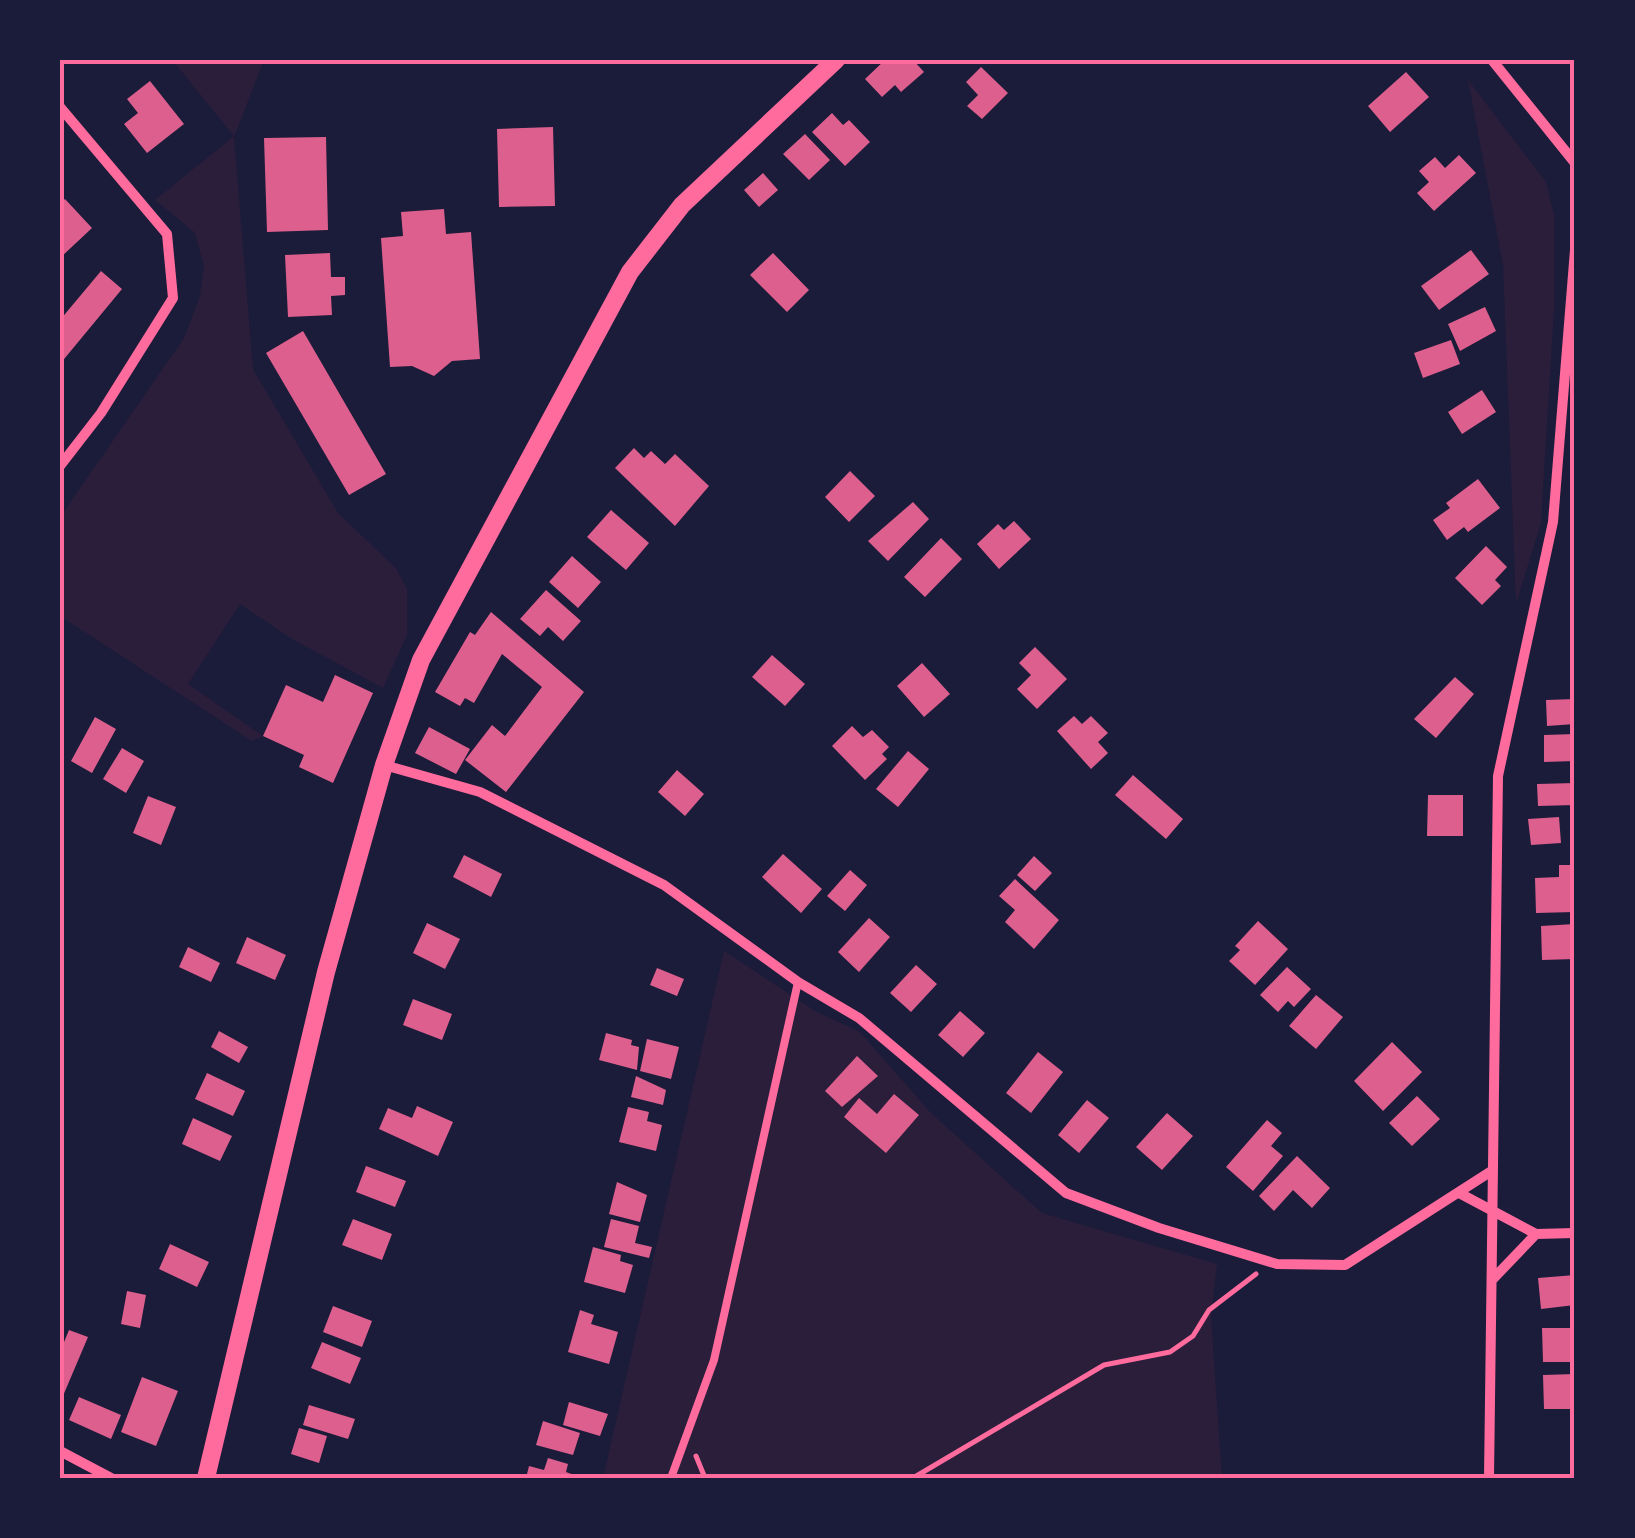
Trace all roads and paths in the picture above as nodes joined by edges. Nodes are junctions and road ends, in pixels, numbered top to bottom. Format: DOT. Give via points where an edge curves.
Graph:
graph roads {
  1 [pos="1492,60"];
  2 [pos="824,64"];
  3 [pos="60,106"];
  4 [pos="1575,162"];
  5 [pos="1575,250"];
  6 [pos="60,466"];
  7 [pos="384,765"];
  8 [pos="798,982"];
  9 [pos="1490,1172"];
  10 [pos="1462,1194"];
  11 [pos="1491,1213"];
  12 [pos="1575,1233"];
  13 [pos="1536,1234"];
  14 [pos="1277,1264"];
  15 [pos="1491,1280"];
  16 [pos="60,1451"];
  17 [pos="110,1478"];
  18 [pos="206,1478"];
  19 [pos="671,1478"];
  20 [pos="914,1478"];
  21 [pos="1489,1478"];
  1 -- 4 [label="street"];
  2 -- 7 [label="street" via="682,205 630,272 421,660"];
  3 -- 6 [label="street" via="167,234 174,298"];
  5 -- 9 [label="street" via="1552,522 1498,776"];
  7 -- 8 [label="street" via="480,792 664,885"];
  7 -- 18 [label="street" via="326,972"];
  8 -- 14 [label="street" via="859,1018 1066,1193"];
  8 -- 19 [label="lane" via="714,1360"];
  9 -- 10 [label="street"];
  9 -- 11 [label="street"];
  10 -- 11 [label="street"];
  10 -- 14 [label="street" via="1345,1266"];
  11 -- 13 [label="street"];
  11 -- 15 [label="street"];
  12 -- 13 [label="street"];
  13 -- 15 [label="street"];
  14 -- 20 [label="path" via="1248,1277 1170,1352 1104,1365"];
  15 -- 21 [label="street"];
  16 -- 17 [label="street"];
}
